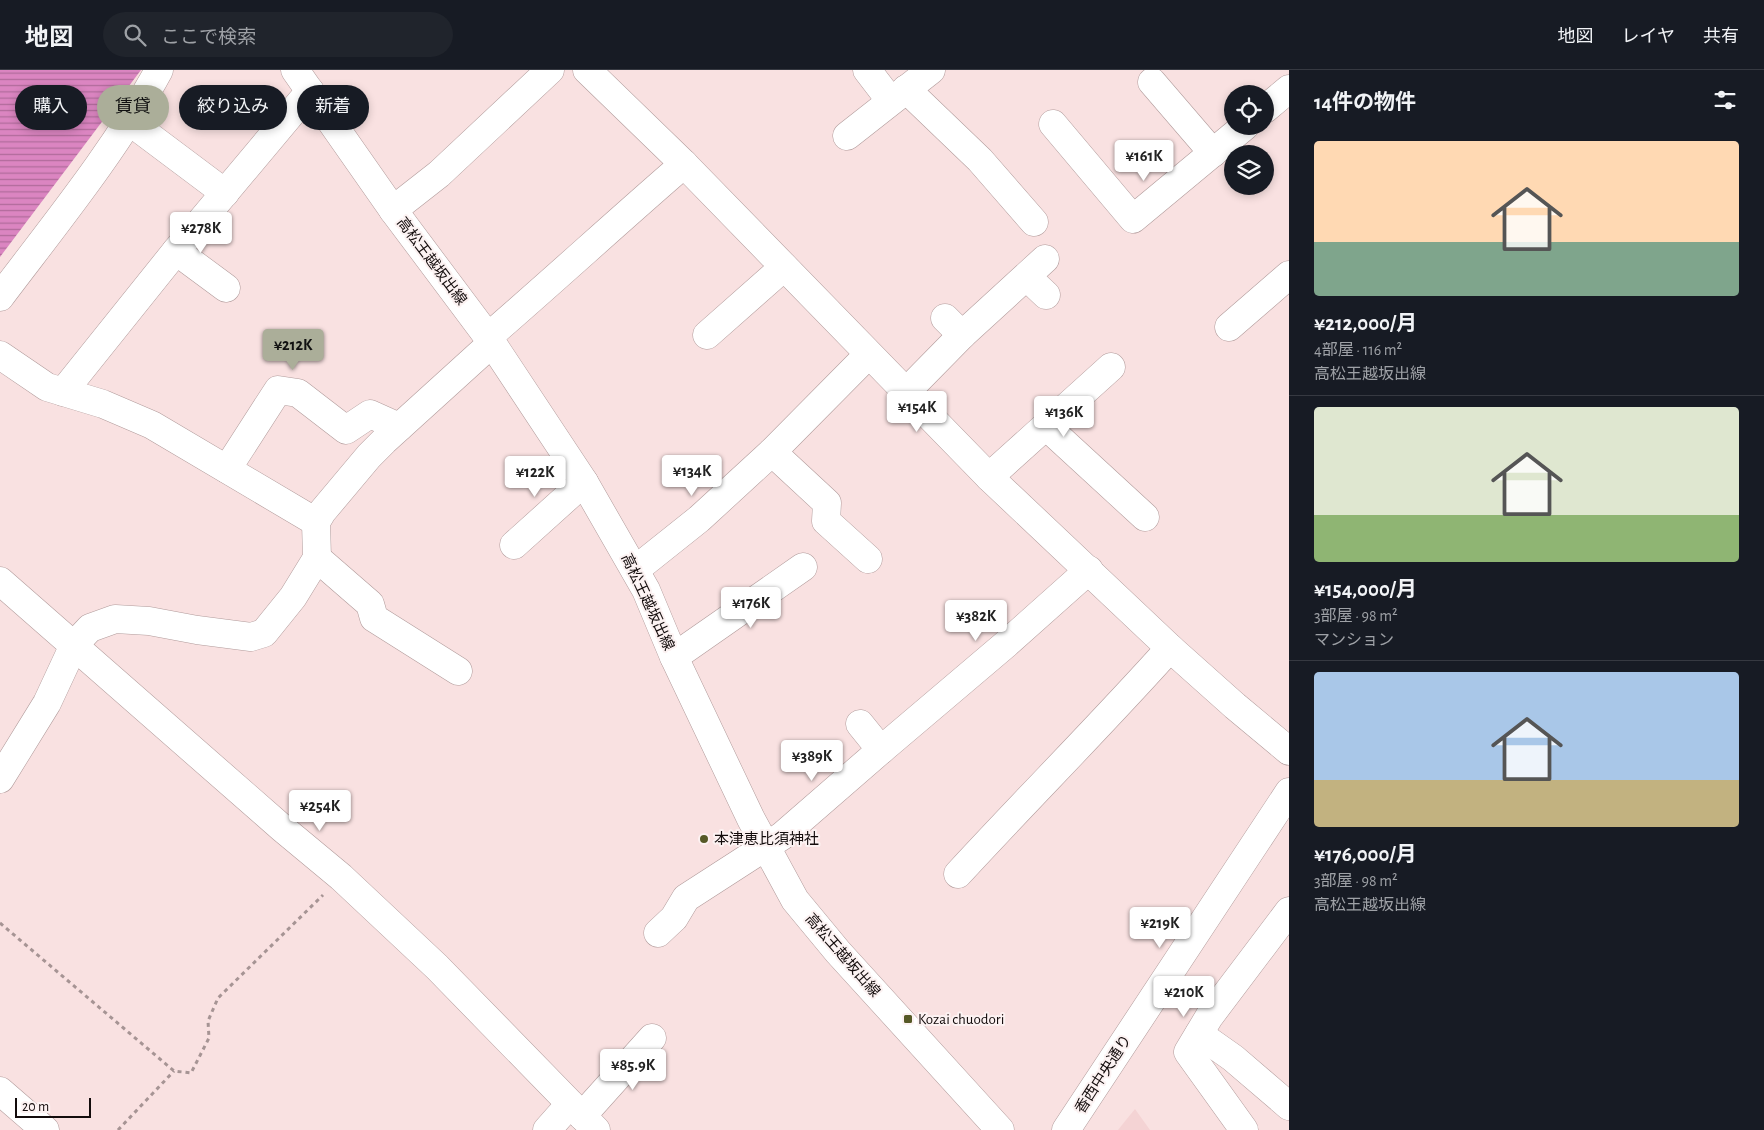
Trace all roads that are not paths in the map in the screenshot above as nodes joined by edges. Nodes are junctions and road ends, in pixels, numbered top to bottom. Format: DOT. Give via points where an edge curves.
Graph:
graph roads {
  1 [pos="159,70"];
  2 [pos="550,70"];
  3 [pos="587,70"];
  4 [pos="867,70"];
  5 [pos="931,70"];
  6 [pos="1282,70"];
  7 [pos="1289,77"];
  8 [pos="302,80"];
  9 [pos="1152,82"];
  10 [pos="150,85"];
  11 [pos="1289,89"];
  12 [pos="898,95"];
  13 [pos="1274,102"];
  14 [pos="1053,124"];
  15 [pos="123,130"];
  16 [pos="141,130"];
  17 [pos="1234,135"];
  18 [pos="847,136"];
  19 [pos="1213,153"];
  20 [pos="684,164"];
  21 [pos="225,193"];
  22 [pos="393,210"];
  23 [pos="1034,222"];
  24 [pos="176,251"];
  25 [pos="784,267"];
  26 [pos="1289,275"];
  27 [pos="1039,277"];
  28 [pos="226,288"];
  29 [pos="0,297"];
  30 [pos="1229,327"];
  31 [pos="707,335"];
  32 [pos="490,340"];
  33 [pos="0,355"];
  34 [pos="868,355"];
  35 [pos="1111,367"];
  36 [pos="63,392"];
  37 [pos="907,392"];
  38 [pos="1046,426"];
  39 [pos="399,427"];
  40 [pos="772,452"];
  41 [pos="227,469"];
  42 [pos="989,477"];
  43 [pos="584,482"];
  44 [pos="1144,517"];
  45 [pos="316,522"];
  46 [pos="514,545"];
  47 [pos="317,558"];
  48 [pos="868,559"];
  49 [pos="803,567"];
  50 [pos="635,570"];
  51 [pos="1088,570"];
  52 [pos="0,581"];
  53 [pos="74,645"];
  54 [pos="1170,648"];
  55 [pos="674,656"];
  56 [pos="458,671"];
  57 [pos="860,724"];
  58 [pos="881,750"];
  59 [pos="1289,751"];
  60 [pos="0,779"];
  61 [pos="1289,792"];
  62 [pos="767,846"];
  63 [pos="958,874"];
  64 [pos="1286,921"];
  65 [pos="658,933"];
  66 [pos="1199,1034"];
  67 [pos="652,1038"];
  68 [pos="0,1091"];
  69 [pos="1289,1106"];
  70 [pos="583,1117"];
  71 [pos="45,1130"];
  72 [pos="547,1130"];
  73 [pos="1000,1130"];
  74 [pos="1066,1130"];
  75 [pos="1244,1130"];
  1 -- 10 [label="street"];
  2 -- 22 [label="street" via="439,174"];
  3 -- 20 [label="street"];
  4 -- 12 [label="street"];
  5 -- 12 [label="street"];
  6 -- 7 [label="street"];
  8 -- 21 [label="street"];
  8 -- 22 [label="street, 高松王越坂出線"];
  9 -- 19 [label="street"];
  11 -- 13 [label="street"];
  12 -- 18 [label="street"];
  12 -- 23 [label="street" via="980,160"];
  14 -- 19 [label="street" via="1132,219"];
  15 -- 29 [label="street"];
  16 -- 21 [label="street"];
  17 -- 19 [label="street"];
  20 -- 25 [label="street"];
  20 -- 32 [label="street" via="614,224"];
  21 -- 24 [label="street"];
  22 -- 32 [label="street, 高松王越坂出線"];
  24 -- 28 [label="street"];
  24 -- 36 [label="street"];
  25 -- 31 [label="street"];
  25 -- 34 [label="street"];
  26 -- 30 [label="street"];
  27 -- 37 [label="street" via="953,327"];
  32 -- 39 [label="street"];
  32 -- 43 [label="street, 高松王越坂出線"];
  33 -- 36 [label="street" via="47,387"];
  34 -- 37 [label="street"];
  34 -- 40 [label="street"];
  35 -- 38 [label="street"];
  36 -- 41 [label="street" via="103,404 152,425"];
  37 -- 42 [label="street"];
  38 -- 42 [label="street"];
  38 -- 44 [label="street"];
  39 -- 41 [label="street" via="370,414 346,430 298,393 278,390"];
  39 -- 45 [label="street" via="369,456"];
  40 -- 48 [label="street" via="827,503 826,521"];
  40 -- 50 [label="street" via="699,519"];
  41 -- 45 [label="street"];
  42 -- 51 [label="street"];
  43 -- 46 [label="street"];
  43 -- 50 [label="street, 高松王越坂出線"];
  45 -- 47 [label="street"];
  47 -- 53 [label="street" via="264,633 251,637 149,620 115,618 90,628"];
  47 -- 56 [label="street" via="370,604 374,618"];
  49 -- 55 [label="street"];
  50 -- 55 [label="street, 高松王越坂出線"];
  51 -- 54 [label="street"];
  51 -- 58 [label="street"];
  52 -- 53 [label="street"];
  53 -- 60 [label="street" via="46,703"];
  53 -- 70 [label="street" via="341,877 437,967"];
  54 -- 59 [label="street"];
  54 -- 63 [label="street"];
  55 -- 62 [label="street, 高松王越坂出線" via="751,819"];
  57 -- 58 [label="street"];
  58 -- 62 [label="street"];
  61 -- 74 [label="street, 香西中央通り"];
  62 -- 65 [label="street" via="686,898 674,918"];
  62 -- 73 [label="street, 高松王越坂出線" via="795,900"];
  64 -- 66 [label="street"];
  66 -- 69 [label="street"];
  66 -- 75 [label="street" via="1188,1052"];
  67 -- 70 [label="street"];
  68 -- 71 [label="street"];
  70 -- 72 [label="street"];
}
